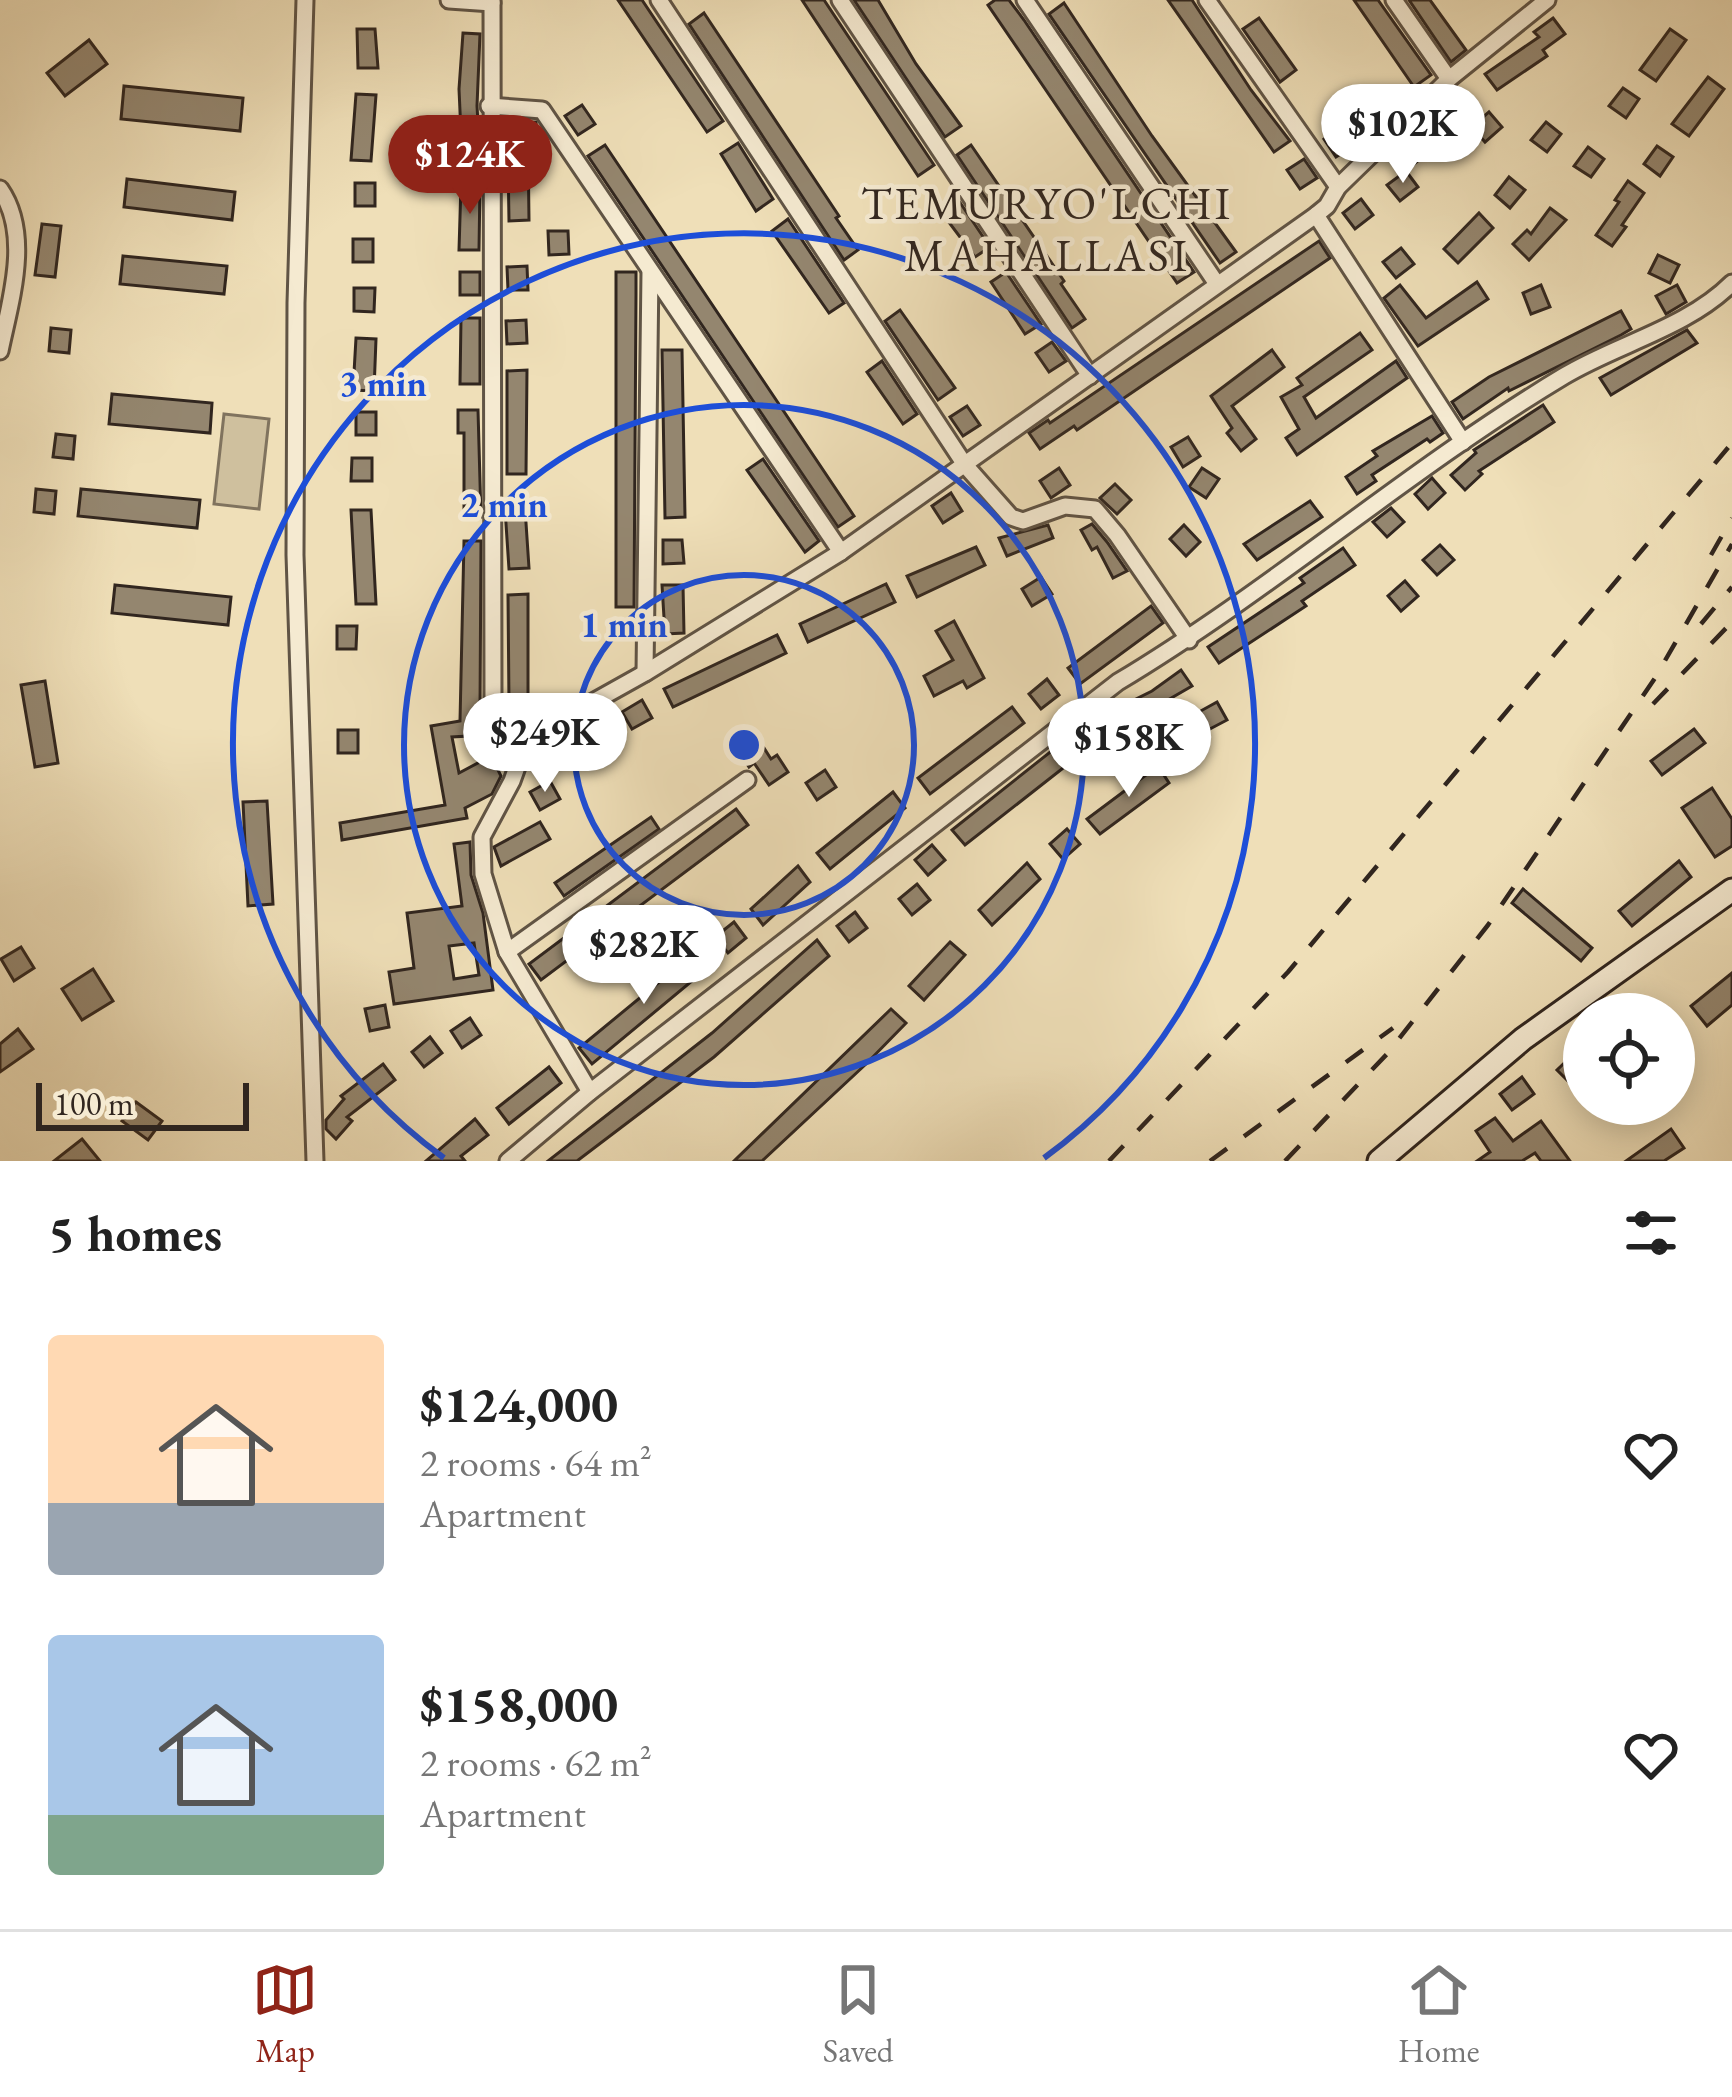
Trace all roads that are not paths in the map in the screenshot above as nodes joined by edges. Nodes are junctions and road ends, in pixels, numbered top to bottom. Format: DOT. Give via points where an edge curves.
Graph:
graph roads {
  1 [pos="305,0"];
  2 [pos="448,0"];
  3 [pos="659,0"];
  4 [pos="840,0"];
  5 [pos="1025,0"];
  6 [pos="1207,0"];
  7 [pos="1394,0"];
  8 [pos="1546,0"];
  9 [pos="492,1"];
  10 [pos="1449,79"];
  11 [pos="490,106"];
  12 [pos="1338,187"];
  13 [pos="2,194"];
  14 [pos="1316,215"];
  15 [pos="650,271"];
  16 [pos="1732,283"];
  17 [pos="1217,284"];
  18 [pos="0,351"];
  19 [pos="1090,376"];
  20 [pos="1462,442"];
  21 [pos="965,465"];
  22 [pos="841,552"];
  23 [pos="1189,640"];
  24 [pos="645,673"];
  25 [pos="527,739"];
  26 [pos="747,780"];
  27 [pos="1732,890"];
  28 [pos="507,952"];
  29 [pos="590,1092"];
  30 [pos="315,1161"];
  31 [pos="508,1161"];
  32 [pos="1379,1161"];
  1 -- 30 [label="street" via="296,555"];
  2 -- 9 [label="street"];
  3 -- 21 [label="street"];
  4 -- 19 [label="street"];
  5 -- 17 [label="street"];
  6 -- 12 [label="street"];
  7 -- 10 [label="street"];
  8 -- 10 [label="street"];
  9 -- 11 [label="street"];
  10 -- 12 [label="street"];
  11 -- 15 [label="street" via="542,110"];
  11 -- 25 [label="street" via="493,706 499,728"];
  12 -- 14 [label="street"];
  13 -- 18 [label="street" via="16,243"];
  14 -- 17 [label="street"];
  14 -- 20 [label="street"];
  15 -- 22 [label="street"];
  15 -- 24 [label="street"];
  16 -- 20 [label="street"];
  17 -- 19 [label="street"];
  19 -- 21 [label="street"];
  20 -- 23 [label="street"];
  21 -- 22 [label="street"];
  21 -- 23 [label="street" via="1011,517 1095,509"];
  22 -- 24 [label="street"];
  23 -- 29 [label="street" via="1118,682"];
  24 -- 25 [label="street"];
  25 -- 28 [label="street" via="482,837 483,874"];
  26 -- 28 [label="street"];
  27 -- 32 [label="main road" via="1522,1039"];
  28 -- 29 [label="street"];
  29 -- 31 [label="street"];
}
